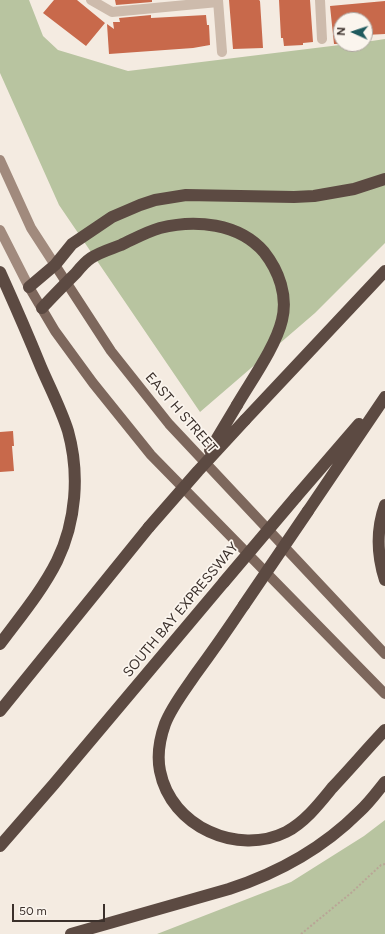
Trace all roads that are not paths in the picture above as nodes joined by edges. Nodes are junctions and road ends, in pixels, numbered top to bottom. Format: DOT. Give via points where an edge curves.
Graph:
graph roads {
  1 [pos="91,0"];
  2 [pos="320,0"];
  3 [pos="218,1"];
  4 [pos="322,39"];
  5 [pos="222,52"];
  6 [pos="0,160"];
  7 [pos="385,179"];
  8 [pos="0,230"];
  9 [pos="55,265"];
  10 [pos="385,271"];
  11 [pos="0,272"];
  12 [pos="67,282"];
  13 [pos="29,287"];
  14 [pos="42,308"];
  15 [pos="385,393"];
  16 [pos="385,397"];
  17 [pos="198,471"];
  18 [pos="385,505"];
  19 [pos="385,580"];
  20 [pos="0,644"];
  21 [pos="385,654"];
  22 [pos="385,694"];
  23 [pos="0,711"];
  24 [pos="385,730"];
  25 [pos="385,782"];
  26 [pos="0,846"];
  27 [pos="71,934"];
  1 -- 3 [label="street" via="112,12"];
  2 -- 4 [label="street"];
  3 -- 5 [label="street"];
  6 -- 9 [label="main road, EAST H STREET" via="32,228"];
  7 -- 9 [label="highway" via="354,189 314,196 186,195 155,200 112,217 72,244"];
  8 -- 13 [label="main road"];
  9 -- 12 [label="main road, EAST H STREET"];
  9 -- 13 [label="highway"];
  10 -- 17 [label="highway, bridge"];
  11 -- 20 [label="highway" via="62,416 72,448 75,480 70,524 57,560 41,589"];
  12 -- 14 [label="highway"];
  12 -- 17 [label="highway, bridge" via="90,258 146,233 172,226 199,224 236,232 254,242 268,258 282,286 283,318 276,338"];
  12 -- 21 [label="main road, EAST H STREET" via="111,352 169,424"];
  13 -- 14 [label="main road"];
  14 -- 22 [label="main road" via="93,383 151,455"];
  15 -- 26 [label="highway, SOUTH BAY EXPRESSWAY, bridge"];
  16 -- 24 [label="highway, bridge" via="176,702 162,735 160,771 173,801 187,818 205,830 235,840 267,839 282,834 305,819"];
  17 -- 23 [label="highway, bridge" via="149,527"];
  18 -- 19 [label="highway" via="378,544"];
  25 -- 27 [label="highway" via="342,829 283,868 235,887"];
}
